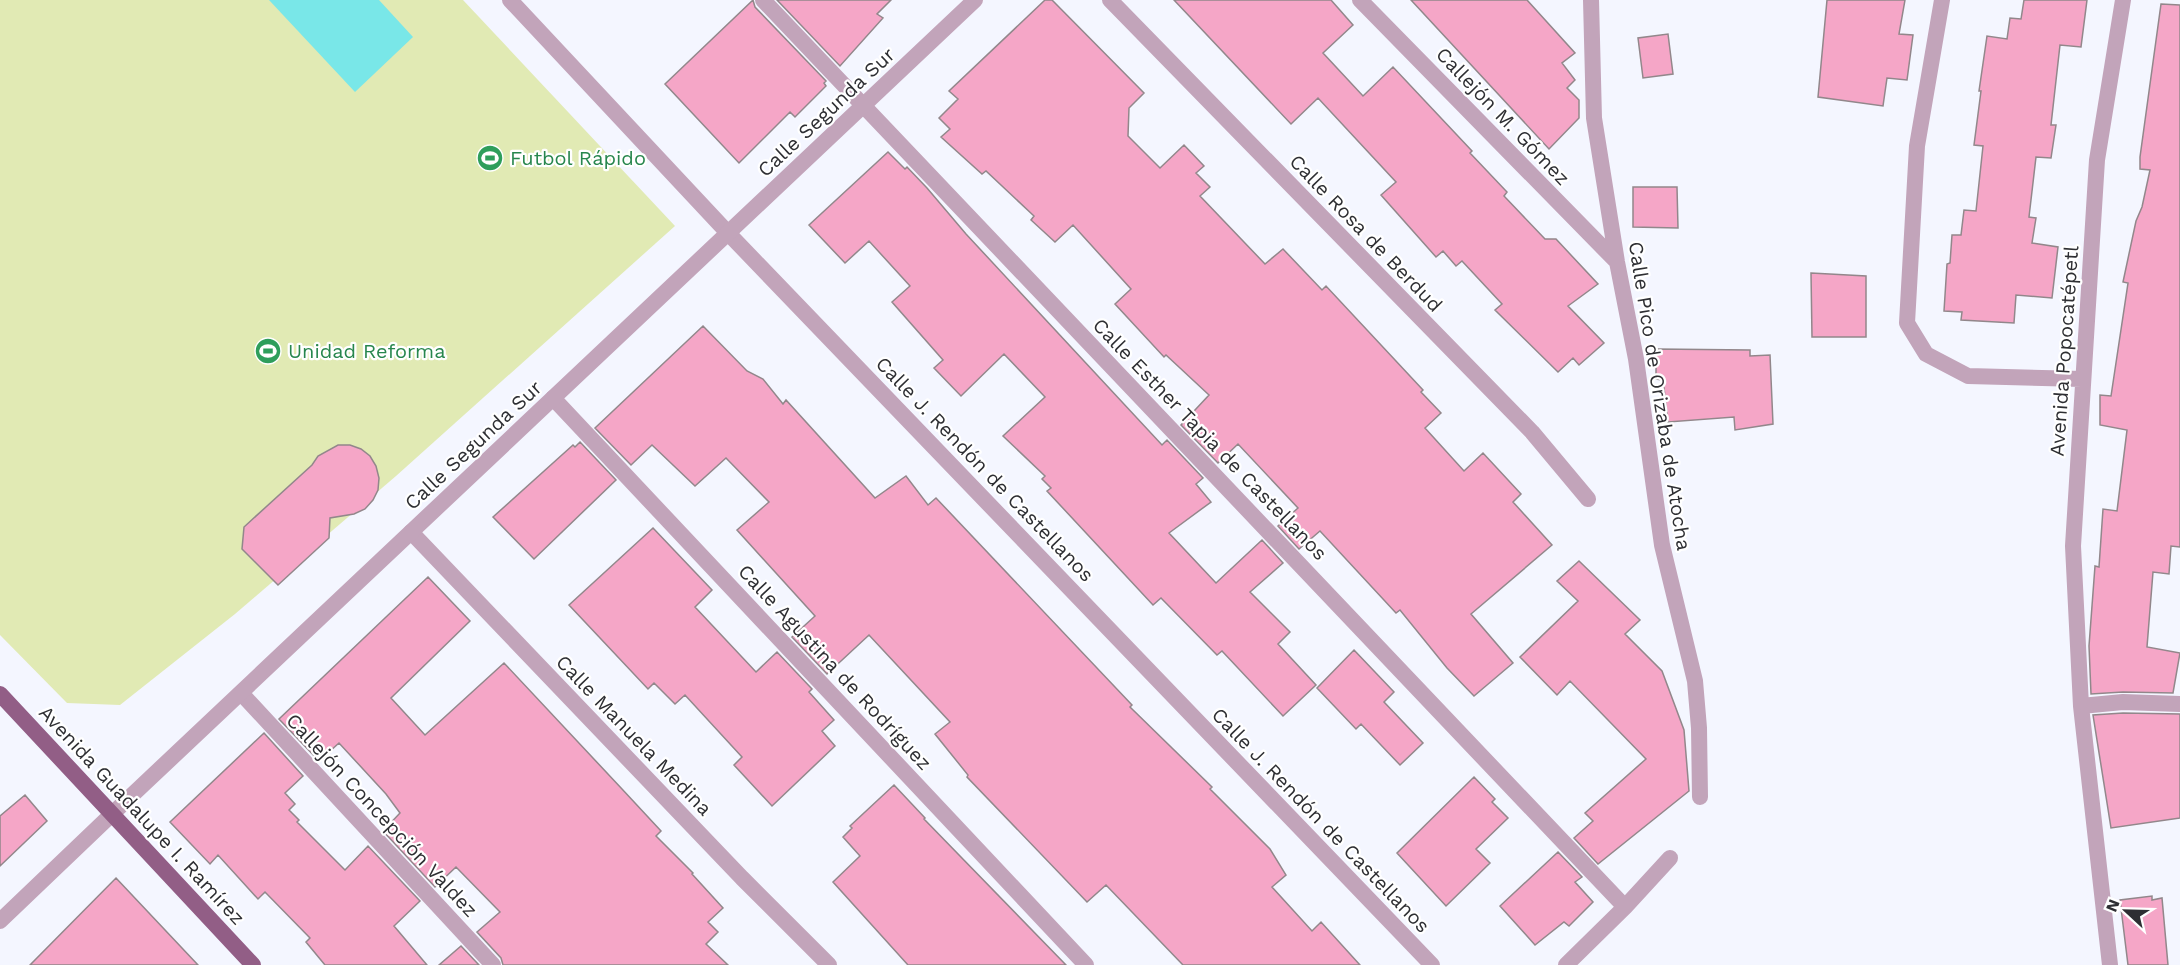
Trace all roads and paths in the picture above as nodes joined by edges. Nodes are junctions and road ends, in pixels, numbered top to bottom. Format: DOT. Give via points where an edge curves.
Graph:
graph roads {
  1 [pos="510,0"];
  2 [pos="764,0"];
  3 [pos="975,0"];
  4 [pos="1110,0"];
  5 [pos="1360,0"];
  6 [pos="1591,0"];
  7 [pos="1942,0"];
  8 [pos="2123,0"];
  9 [pos="864,105"];
  10 [pos="728,233"];
  11 [pos="1617,262"];
  12 [pos="2082,379"];
  13 [pos="553,398"];
  14 [pos="1588,499"];
  15 [pos="411,532"];
  16 [pos="241,693"];
  17 [pos="0,694"];
  18 [pos="2180,704"];
  19 [pos="2081,706"];
  20 [pos="1700,797"];
  21 [pos="111,815"];
  22 [pos="1670,858"];
  23 [pos="1625,907"];
  24 [pos="0,921"];
  25 [pos="253,965"];
  26 [pos="493,965"];
  27 [pos="829,965"];
  28 [pos="1086,965"];
  29 [pos="1432,965"];
  30 [pos="1566,965"];
  31 [pos="2110,965"];
  1 -- 10 [label="street, Calle J. Rendón de Castellanos"];
  2 -- 9 [label="street, Calle Esther Tapia de Castellanos"];
  3 -- 9 [label="street, Calle Segunda Sur"];
  4 -- 14 [label="street, Calle Rosa de Berdud" via="1532,432"];
  5 -- 11 [label="street, Callejón M. Gómez"];
  6 -- 11 [label="street, Calle Pico de Orizaba de Atocha" via="1594,118"];
  7 -- 12 [label="street" via="1917,147 1907,323 1926,354 1968,376"];
  8 -- 12 [label="street, Avenida Popocatépetl" via="2097,160"];
  9 -- 10 [label="street, Calle Segunda Sur"];
  9 -- 23 [label="street, Calle Esther Tapia de Castellanos"];
  10 -- 13 [label="street, Calle Segunda Sur"];
  10 -- 29 [label="street, Calle J. Rendón de Castellanos"];
  11 -- 20 [label="street, Calle Pico de Orizaba de Atocha" via="1636,359 1662,545 1695,681"];
  12 -- 19 [label="street, Avenida Popocatépetl" via="2073,546"];
  13 -- 15 [label="street, Calle Segunda Sur"];
  13 -- 28 [label="street, Calle Agustina de Rodríguez"];
  15 -- 16 [label="street, Calle Segunda Sur"];
  15 -- 27 [label="street, Calle Manuela Medina"];
  16 -- 21 [label="street, Calle Segunda Sur"];
  16 -- 26 [label="street, Callejón Concepción Valdez"];
  17 -- 21 [label="main road, Avenida Guadalupe I. Ramírez"];
  18 -- 19 [label="street" via="2123,702"];
  19 -- 31 [label="street, Avenida Popocatépetl"];
  21 -- 24 [label="street, Calle Segunda Sur"];
  21 -- 25 [label="main road, Avenida Guadalupe I. Ramírez"];
  22 -- 23 [label="street"];
  23 -- 30 [label="street"];
}
